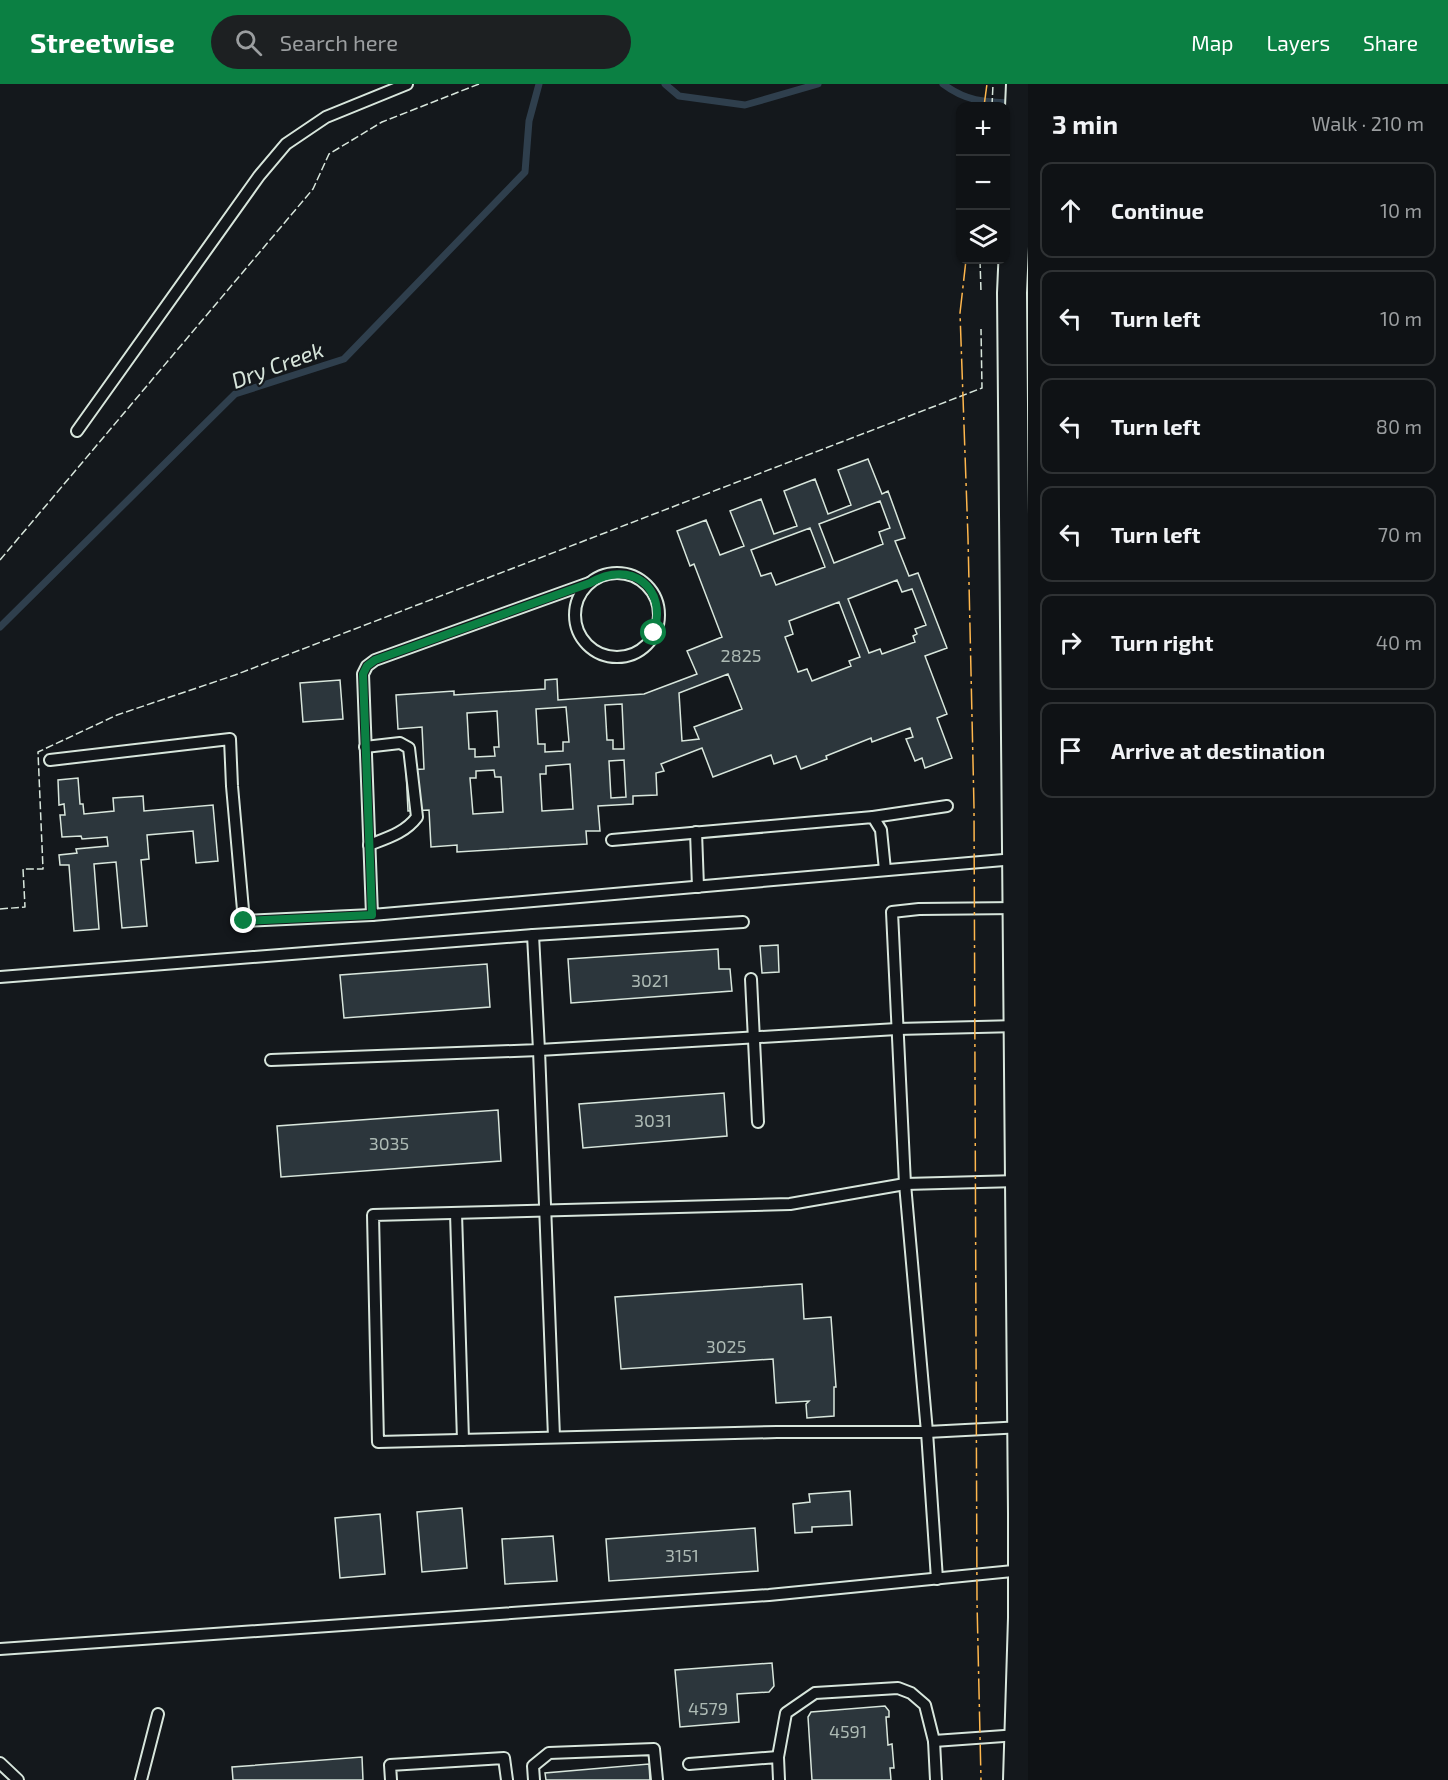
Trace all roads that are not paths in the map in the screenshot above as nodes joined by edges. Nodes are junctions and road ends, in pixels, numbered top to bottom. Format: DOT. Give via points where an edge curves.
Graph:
graph roads {
  1 [pos="407,84"];
  2 [pos="1021,84"];
  3 [pos="77,431"];
  4 [pos="590,583"];
  5 [pos="365,747"];
  6 [pos="51,760"];
  7 [pos="947,806"];
  8 [pos="873,817"];
  9 [pos="696,832"];
  10 [pos="612,840"];
  11 [pos="369,844"];
  12 [pos="1018,858"];
  13 [pos="885,870"];
  14 [pos="698,887"];
  15 [pos="1019,908"];
  16 [pos="372,915"];
  17 [pos="743,922"];
  18 [pos="533,935"];
  19 [pos="0,977"];
  20 [pos="751,979"];
  21 [pos="1019,1026"];
  22 [pos="897,1029"];
  23 [pos="753,1037"];
  24 [pos="539,1050"];
  25 [pos="271,1060"];
  26 [pos="758,1122"];
  27 [pos="1020,1181"];
  28 [pos="904,1185"];
  29 [pos="546,1210"];
  30 [pos="456,1213"];
  31 [pos="1022,1427"];
  32 [pos="927,1432"];
  33 [pos="554,1437"];
  34 [pos="463,1440"];
  35 [pos="1023,1570"];
  36 [pos="937,1579"];
  37 [pos="0,1649"];
  38 [pos="158,1714"];
  39 [pos="1019,1735"];
  40 [pos="934,1741"];
  41 [pos="778,1757"];
  42 [pos="0,1764"];
  43 [pos="689,1764"];
  44 [pos="18,1780"];
  45 [pos="141,1780"];
  46 [pos="391,1780"];
  47 [pos="507,1780"];
  48 [pos="534,1780"];
  49 [pos="657,1780"];
  50 [pos="780,1780"];
  51 [pos="936,1780"];
  52 [pos="1018,1780"];
  1 -- 3 [label="lane" via="326,117 286,144"];
  2 -- 12 [label="main road" via="1012,293"];
  4 -- 4 [label="lane" via="581,593 574,619 585,643 596,652 622,657 646,645 658,620 658,605 652,592 630,575 616,573"];
  4 -- 5 [label="lane" via="375,660 363,674"];
  5 -- 11 [label="lane"];
  5 -- 11 [label="lane" via="400,743 409,748 417,817 395,835"];
  6 -- 16 [label="lane" via="230,739 244,921"];
  7 -- 8 [label="lane"];
  8 -- 9 [label="lane"];
  8 -- 13 [label="lane" via="881,830"];
  9 -- 10 [label="lane"];
  9 -- 14 [label="lane"];
  11 -- 16 [label="lane"];
  12 -- 13 [label="lane"];
  12 -- 15 [label="main road"];
  13 -- 14 [label="lane"];
  14 -- 16 [label="lane"];
  15 -- 21 [label="main road"];
  15 -- 22 [label="lane" via="892,912"];
  17 -- 18 [label="lane"];
  18 -- 19 [label="lane"];
  18 -- 24 [label="lane"];
  20 -- 23 [label="lane"];
  21 -- 22 [label="lane"];
  21 -- 27 [label="main road"];
  22 -- 23 [label="lane"];
  22 -- 28 [label="lane"];
  23 -- 24 [label="lane"];
  23 -- 26 [label="lane"];
  24 -- 25 [label="lane"];
  24 -- 29 [label="lane"];
  27 -- 28 [label="lane"];
  27 -- 31 [label="main road"];
  28 -- 29 [label="lane" via="790,1204"];
  28 -- 32 [label="lane"];
  29 -- 30 [label="lane"];
  29 -- 33 [label="lane"];
  30 -- 34 [label="lane"];
  30 -- 34 [label="lane" via="373,1215 378,1442"];
  31 -- 32 [label="lane"];
  31 -- 35 [label="main road"];
  32 -- 33 [label="lane"];
  32 -- 36 [label="lane"];
  33 -- 34 [label="lane"];
  35 -- 36 [label="lane"];
  35 -- 39 [label="main road"];
  36 -- 37 [label="lane" via="769,1595"];
  38 -- 45 [label="lane"];
  39 -- 40 [label="lane"];
  39 -- 52 [label="main road"];
  40 -- 41 [label="lane" via="925,1706 912,1693 898,1688 815,1693 786,1713"];
  40 -- 51 [label="lane"];
  41 -- 43 [label="lane"];
  41 -- 50 [label="lane"];
  42 -- 44 [label="lane"];
  46 -- 47 [label="lane" via="390,1765 504,1758"];
  48 -- 49 [label="lane" via="533,1766 549,1753 654,1749"];
}
